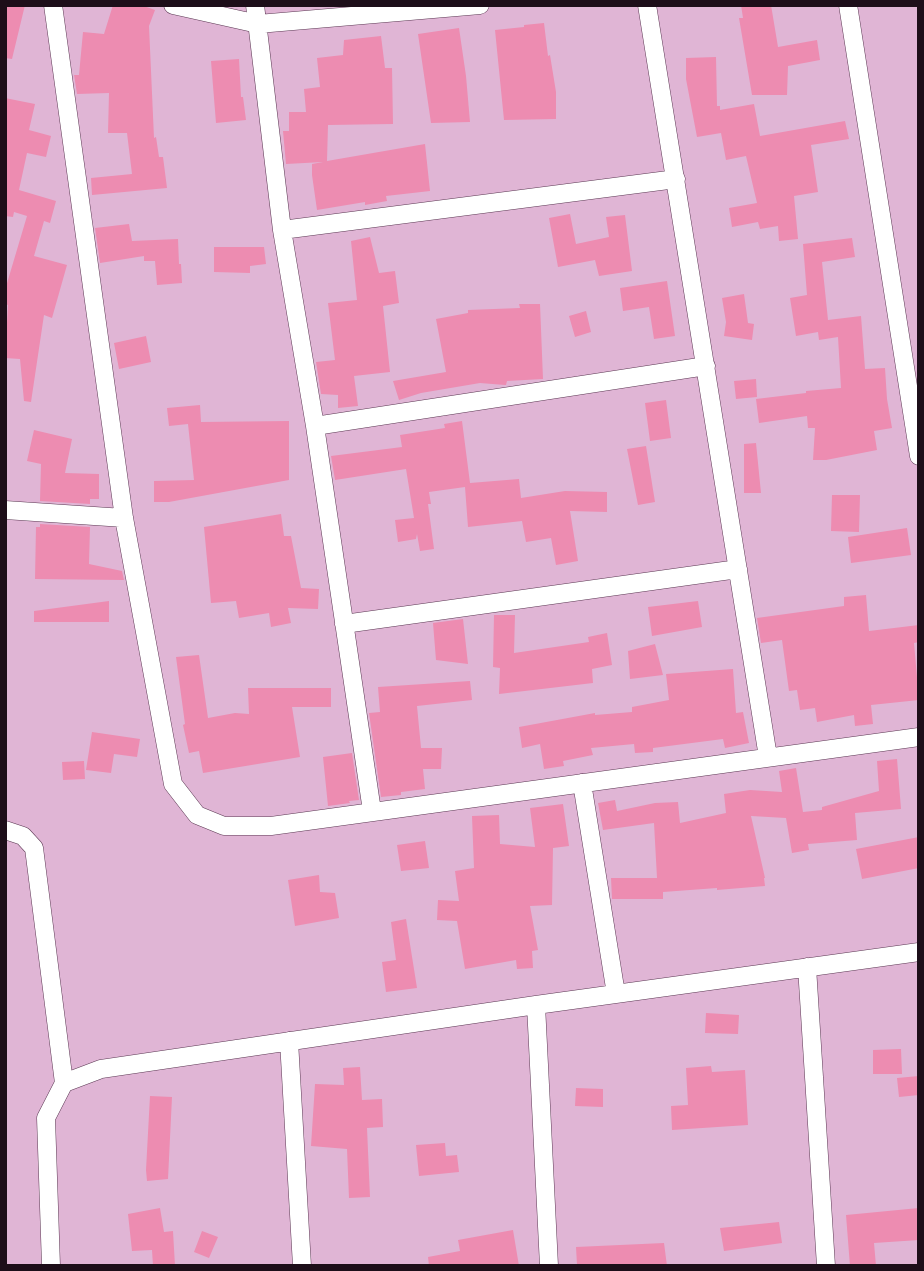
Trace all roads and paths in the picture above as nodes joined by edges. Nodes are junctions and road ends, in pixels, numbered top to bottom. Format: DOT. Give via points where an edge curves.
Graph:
graph roads {
  1 [pos="53,5"];
  2 [pos="173,5"];
  3 [pos="255,5"];
  4 [pos="480,5"];
  5 [pos="647,5"];
  6 [pos="848,5"];
  7 [pos="258,24"];
  8 [pos="676,179"];
  9 [pos="282,230"];
  10 [pos="706,366"];
  11 [pos="315,426"];
  12 [pos="919,456"];
  13 [pos="5,510"];
  14 [pos="124,518"];
  15 [pos="738,569"];
  16 [pos="344,624"];
  17 [pos="919,737"];
  18 [pos="768,757"];
  19 [pos="582,783"];
  20 [pos="372,811"];
  21 [pos="5,830"];
  22 [pos="919,952"];
  23 [pos="807,967"];
  24 [pos="616,993"];
  25 [pos="536,1005"];
  26 [pos="289,1041"];
  27 [pos="64,1083"];
  28 [pos="51,1266"];
  29 [pos="302,1266"];
  30 [pos="549,1266"];
  31 [pos="826,1266"];
  1 -- 14 [label="street"];
  2 -- 7 [label="street"];
  3 -- 7 [label="street"];
  4 -- 7 [label="street"];
  5 -- 8 [label="street"];
  6 -- 12 [label="street"];
  7 -- 9 [label="street"];
  8 -- 9 [label="street"];
  8 -- 10 [label="street"];
  9 -- 11 [label="street"];
  10 -- 11 [label="street"];
  10 -- 15 [label="street"];
  11 -- 16 [label="street"];
  13 -- 14 [label="street"];
  14 -- 20 [label="street" via="173,783 197,815 224,826 271,826"];
  15 -- 16 [label="street"];
  15 -- 18 [label="street"];
  16 -- 20 [label="street"];
  17 -- 18 [label="street"];
  18 -- 19 [label="street"];
  19 -- 20 [label="street"];
  19 -- 24 [label="street"];
  21 -- 27 [label="street" via="23,836 34,848"];
  22 -- 23 [label="street"];
  23 -- 24 [label="street"];
  23 -- 31 [label="street"];
  24 -- 25 [label="street"];
  25 -- 26 [label="street"];
  25 -- 30 [label="street"];
  26 -- 27 [label="street" via="101,1069"];
  26 -- 29 [label="street"];
  27 -- 28 [label="street" via="46,1118"];
}
